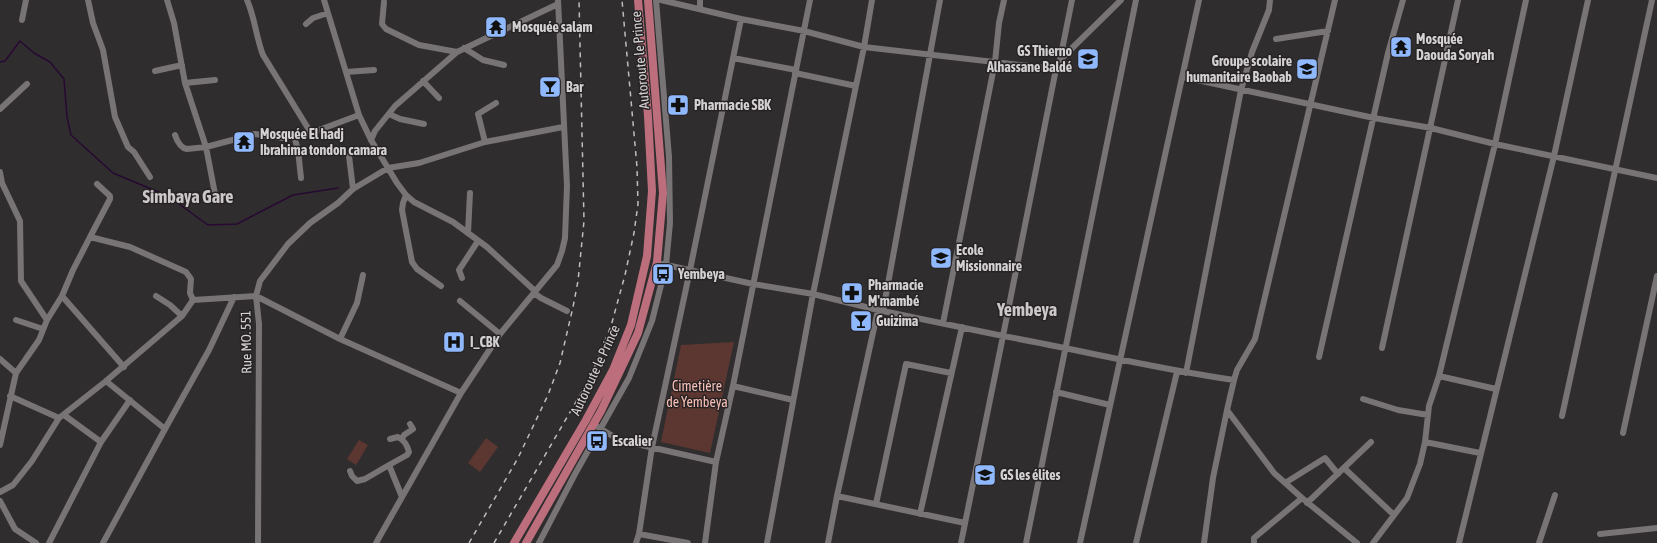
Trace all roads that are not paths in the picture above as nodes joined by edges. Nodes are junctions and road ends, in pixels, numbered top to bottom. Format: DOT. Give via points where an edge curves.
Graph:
graph roads {
  1 [pos="26,0"];
  2 [pos="88,0"];
  3 [pos="167,0"];
  4 [pos="248,0"];
  5 [pos="324,0"];
  6 [pos="638,0"];
  7 [pos="648,0"];
  8 [pos="656,0"];
  9 [pos="661,0"];
  10 [pos="700,0"];
  11 [pos="810,0"];
  12 [pos="872,0"];
  13 [pos="940,0"];
  14 [pos="1004,0"];
  15 [pos="1072,0"];
  16 [pos="1121,0"];
  17 [pos="1136,0"];
  18 [pos="1199,0"];
  19 [pos="1270,0"];
  20 [pos="1334,0"];
  21 [pos="1403,0"];
  22 [pos="1458,0"];
  23 [pos="1526,0"];
  24 [pos="1588,0"];
  25 [pos="1652,0"];
  26 [pos="384,2"];
  27 [pos="558,2"];
  28 [pos="700,9"];
  29 [pos="328,12"];
  30 [pos="741,19"];
  31 [pos="22,20"];
  32 [pos="306,24"];
  33 [pos="804,31"];
  34 [pos="1328,31"];
  35 [pos="1276,39"];
  36 [pos="864,47"];
  37 [pos="464,48"];
  38 [pos="457,52"];
  39 [pos="930,54"];
  40 [pos="733,58"];
  41 [pos="1060,60"];
  42 [pos="996,62"];
  43 [pos="182,65"];
  44 [pos="504,65"];
  45 [pos="374,70"];
  46 [pos="1056,70"];
  47 [pos="155,71"];
  48 [pos="346,72"];
  49 [pos="795,72"];
  50 [pos="1183,77"];
  51 [pos="215,80"];
  52 [pos="423,81"];
  53 [pos="185,83"];
  54 [pos="27,84"];
  55 [pos="856,86"];
  56 [pos="1241,90"];
  57 [pos="439,98"];
  58 [pos="496,103"];
  59 [pos="1311,105"];
  60 [pos="0,108"];
  61 [pos="388,114"];
  62 [pos="359,115"];
  63 [pos="1374,118"];
  64 [pos="424,124"];
  65 [pos="563,127"];
  66 [pos="1431,128"];
  67 [pos="311,133"];
  68 [pos="175,135"];
  69 [pos="294,136"];
  70 [pos="371,140"];
  71 [pos="485,142"];
  72 [pos="1495,144"];
  73 [pos="206,147"];
  74 [pos="349,156"];
  75 [pos="1554,156"];
  76 [pos="388,168"];
  77 [pos="1615,169"];
  78 [pos="0,172"];
  79 [pos="150,177"];
  80 [pos="301,178"];
  81 [pos="1657,178"];
  82 [pos="97,184"];
  83 [pos="353,189"];
  84 [pos="470,193"];
  85 [pos="215,194"];
  86 [pos="406,195"];
  87 [pos="468,232"];
  88 [pos="90,237"];
  89 [pos="478,241"];
  90 [pos="657,262"];
  91 [pos="666,264"];
  92 [pos="690,270"];
  93 [pos="363,275"];
  94 [pos="462,278"];
  95 [pos="1657,279"];
  96 [pos="753,284"];
  97 [pos="441,286"];
  98 [pos="534,292"];
  99 [pos="813,294"];
  100 [pos="62,296"];
  101 [pos="156,296"];
  102 [pos="256,296"];
  103 [pos="234,297"];
  104 [pos="193,300"];
  105 [pos="460,301"];
  106 [pos="567,311"];
  107 [pos="881,311"];
  108 [pos="182,316"];
  109 [pos="16,320"];
  110 [pos="47,320"];
  111 [pos="943,324"];
  112 [pos="962,327"];
  113 [pos="43,329"];
  114 [pos="500,334"];
  115 [pos="1003,336"];
  116 [pos="340,339"];
  117 [pos="1066,347"];
  118 [pos="1382,348"];
  119 [pos="1319,357"];
  120 [pos="0,359"];
  121 [pos="1120,360"];
  122 [pos="124,367"];
  123 [pos="1177,372"];
  124 [pos="16,373"];
  125 [pos="950,373"];
  126 [pos="1186,373"];
  127 [pos="1439,376"];
  128 [pos="1234,380"];
  129 [pos="106,381"];
  130 [pos="733,386"];
  131 [pos="1496,389"];
  132 [pos="1056,392"];
  133 [pos="461,393"];
  134 [pos="10,396"];
  135 [pos="1363,399"];
  136 [pos="130,400"];
  137 [pos="793,400"];
  138 [pos="1110,405"];
  139 [pos="1227,410"];
  140 [pos="1428,415"];
  141 [pos="62,416"];
  142 [pos="1562,416"];
  143 [pos="410,424"];
  144 [pos="593,424"];
  145 [pos="165,428"];
  146 [pos="601,429"];
  147 [pos="1622,433"];
  148 [pos="1,434"];
  149 [pos="390,439"];
  150 [pos="402,439"];
  151 [pos="101,442"];
  152 [pos="1371,442"];
  153 [pos="1425,442"];
  154 [pos="0,445"];
  155 [pos="652,447"];
  156 [pos="1480,453"];
  157 [pos="716,462"];
  158 [pos="389,465"];
  159 [pos="1344,468"];
  160 [pos="350,471"];
  161 [pos="1338,474"];
  162 [pos="1286,483"];
  163 [pos="0,492"];
  164 [pos="1555,495"];
  165 [pos="837,496"];
  166 [pos="402,497"];
  167 [pos="1302,498"];
  168 [pos="0,501"];
  169 [pos="1307,502"];
  170 [pos="876,504"];
  171 [pos="920,514"];
  172 [pos="1394,515"];
  173 [pos="965,523"];
  174 [pos="1657,528"];
  175 [pos="639,534"];
  176 [pos="1600,534"];
  177 [pos="36,543"];
  178 [pos="49,543"];
  179 [pos="103,543"];
  180 [pos="258,543"];
  181 [pos="376,543"];
  182 [pos="514,543"];
  183 [pos="526,543"];
  184 [pos="539,543"];
  185 [pos="636,543"];
  186 [pos="688,543"];
  187 [pos="705,543"];
  188 [pos="767,543"];
  189 [pos="828,543"];
  190 [pos="961,543"];
  191 [pos="1026,543"];
  192 [pos="1080,543"];
  193 [pos="1136,543"];
  194 [pos="1204,543"];
  195 [pos="1254,543"];
  196 [pos="1357,543"];
  197 [pos="1374,543"];
  198 [pos="1459,543"];
  199 [pos="1539,543"];
  1 -- 31 [label="street"];
  2 -- 79 [label="street" via="103,50 115,117 128,147"];
  3 -- 43 [label="street"];
  4 -- 67 [label="street" via="263,55"];
  5 -- 29 [label="street"];
  6 -- 182 [label="main road, Autoroute le Prince" via="652,191 647,256 631,325 613,370"];
  7 -- 90 [label="main road, Autoroute le Prince" via="663,193"];
  8 -- 91 [label="street" via="669,158 670,223"];
  9 -- 28 [label="street"];
  10 -- 28 [label="street"];
  11 -- 33 [label="street"];
  12 -- 36 [label="street"];
  13 -- 39 [label="street"];
  14 -- 42 [label="street" via="999,23"];
  15 -- 41 [label="street"];
  16 -- 41 [label="street"];
  17 -- 117 [label="street"];
  18 -- 50 [label="street"];
  19 -- 56 [label="street" via="1269,10 1252,52"];
  20 -- 34 [label="street"];
  21 -- 63 [label="street"];
  22 -- 66 [label="street"];
  23 -- 72 [label="street"];
  24 -- 75 [label="street"];
  25 -- 77 [label="street"];
  26 -- 38 [label="street" via="382,24 386,29 419,45"];
  27 -- 37 [label="street"];
  27 -- 65 [label="street"];
  28 -- 30 [label="street"];
  29 -- 32 [label="street"];
  29 -- 48 [label="street"];
  30 -- 33 [label="street"];
  30 -- 40 [label="street"];
  33 -- 36 [label="street"];
  33 -- 49 [label="street"];
  34 -- 35 [label="street"];
  34 -- 59 [label="street"];
  36 -- 39 [label="street"];
  36 -- 55 [label="street"];
  37 -- 38 [label="street"];
  37 -- 44 [label="street" via="483,60"];
  38 -- 52 [label="street"];
  39 -- 42 [label="street"];
  39 -- 107 [label="street"];
  40 -- 49 [label="street"];
  40 -- 92 [label="street"];
  41 -- 46 [label="street"];
  42 -- 46 [label="street"];
  42 -- 111 [label="street"];
  43 -- 47 [label="street"];
  43 -- 53 [label="street"];
  45 -- 48 [label="street"];
  46 -- 115 [label="street"];
  48 -- 62 [label="street"];
  49 -- 55 [label="street"];
  49 -- 96 [label="street"];
  50 -- 56 [label="street"];
  50 -- 121 [label="street"];
  51 -- 53 [label="street"];
  52 -- 57 [label="street"];
  52 -- 61 [label="street"];
  53 -- 73 [label="street"];
  54 -- 60 [label="street"];
  55 -- 99 [label="street"];
  56 -- 59 [label="street"];
  56 -- 126 [label="street"];
  58 -- 71 [label="street" via="478,114"];
  59 -- 63 [label="street"];
  59 -- 128 [label="street" via="1256,339 1237,370"];
  61 -- 64 [label="street" via="400,120"];
  61 -- 70 [label="street"];
  62 -- 67 [label="street"];
  62 -- 70 [label="street"];
  63 -- 66 [label="street"];
  63 -- 119 [label="street"];
  65 -- 71 [label="street"];
  65 -- 98 [label="street" via="567,186 565,238 557,265"];
  66 -- 72 [label="street"];
  66 -- 118 [label="street"];
  67 -- 69 [label="street"];
  68 -- 73 [label="street" via="184,149"];
  69 -- 73 [label="street" via="283,138 255,134"];
  69 -- 80 [label="street"];
  70 -- 76 [label="street"];
  71 -- 76 [label="street" via="419,162"];
  72 -- 75 [label="street"];
  72 -- 127 [label="street"];
  73 -- 85 [label="street"];
  74 -- 83 [label="street"];
  75 -- 77 [label="street"];
  75 -- 131 [label="street"];
  76 -- 83 [label="street"];
  76 -- 86 [label="street"];
  77 -- 81 [label="street"];
  77 -- 142 [label="street"];
  78 -- 110 [label="street" via="2,183 20,221 21,281"];
  82 -- 88 [label="street" via="110,199"];
  83 -- 102 [label="street" via="288,244 260,281"];
  84 -- 87 [label="street"];
  86 -- 87 [label="street"];
  86 -- 97 [label="street" via="402,210 412,262 417,270"];
  87 -- 89 [label="street"];
  88 -- 100 [label="street"];
  88 -- 104 [label="street" via="130,247 186,272 191,279 190,293"];
  89 -- 94 [label="street" via="460,270"];
  89 -- 98 [label="street"];
  90 -- 91 [label="street"];
  90 -- 144 [label="main road, Autoroute le Prince" via="638,333"];
  91 -- 92 [label="street"];
  91 -- 146 [label="street" via="652,321 629,378"];
  92 -- 96 [label="street"];
  92 -- 155 [label="street"];
  93 -- 116 [label="street" via="357,303"];
  95 -- 147 [label="street"];
  96 -- 99 [label="street"];
  96 -- 130 [label="street"];
  98 -- 106 [label="street"];
  98 -- 114 [label="street"];
  99 -- 107 [label="street"];
  99 -- 137 [label="street"];
  100 -- 110 [label="street"];
  100 -- 122 [label="street"];
  101 -- 108 [label="street"];
  102 -- 103 [label="street"];
  102 -- 116 [label="street, Rue MO. 551"];
  102 -- 180 [label="street, Rue MO. 551" via="260,324"];
  103 -- 104 [label="street"];
  103 -- 145 [label="street" via="210,350"];
  104 -- 108 [label="street"];
  105 -- 114 [label="street"];
  107 -- 111 [label="street"];
  107 -- 165 [label="street"];
  108 -- 122 [label="street"];
  109 -- 113 [label="street"];
  110 -- 113 [label="street"];
  111 -- 112 [label="street"];
  112 -- 115 [label="street"];
  112 -- 125 [label="street"];
  113 -- 124 [label="street" via="39,340"];
  114 -- 133 [label="street"];
  115 -- 117 [label="street"];
  115 -- 173 [label="street"];
  116 -- 133 [label="street, Rue MO. 551"];
  117 -- 121 [label="street"];
  117 -- 132 [label="street"];
  120 -- 124 [label="street"];
  121 -- 123 [label="street"];
  121 -- 138 [label="street"];
  122 -- 129 [label="street"];
  123 -- 126 [label="street"];
  123 -- 193 [label="street"];
  124 -- 134 [label="street"];
  125 -- 170 [label="street" via="906,364"];
  125 -- 171 [label="street"];
  126 -- 128 [label="street"];
  127 -- 131 [label="street"];
  127 -- 140 [label="street"];
  128 -- 139 [label="street"];
  129 -- 136 [label="street"];
  129 -- 141 [label="street"];
  130 -- 137 [label="street"];
  130 -- 157 [label="street"];
  131 -- 156 [label="street"];
  132 -- 138 [label="street"];
  132 -- 191 [label="street"];
  133 -- 166 [label="street"];
  134 -- 141 [label="street"];
  134 -- 148 [label="street"];
  135 -- 140 [label="street" via="1398,410"];
  136 -- 145 [label="street"];
  136 -- 151 [label="street"];
  137 -- 188 [label="street"];
  138 -- 192 [label="street"];
  139 -- 162 [label="street" via="1274,473"];
  139 -- 194 [label="street"];
  140 -- 153 [label="street"];
  141 -- 151 [label="street"];
  141 -- 163 [label="street" via="13,485"];
  143 -- 150 [label="street" via="412,429"];
  144 -- 146 [label="street"];
  144 -- 183 [label="main road, Autoroute le Prince"];
  145 -- 179 [label="street"];
  146 -- 155 [label="street" via="619,440"];
  146 -- 184 [label="street"];
  148 -- 154 [label="street"];
  149 -- 150 [label="street"];
  150 -- 158 [label="street" via="407,444 409,452"];
  151 -- 178 [label="street"];
  152 -- 159 [label="street"];
  153 -- 156 [label="street"];
  153 -- 172 [label="street" via="1407,498"];
  155 -- 157 [label="street"];
  155 -- 175 [label="street"];
  156 -- 198 [label="street"];
  157 -- 187 [label="street"];
  158 -- 160 [label="street" via="357,481"];
  158 -- 166 [label="street"];
  159 -- 161 [label="street"];
  159 -- 172 [label="street"];
  161 -- 162 [label="street" via="1325,458"];
  161 -- 169 [label="street"];
  162 -- 167 [label="street"];
  164 -- 199 [label="street"];
  165 -- 170 [label="street"];
  165 -- 189 [label="street"];
  166 -- 181 [label="street"];
  167 -- 169 [label="street"];
  167 -- 195 [label="street" via="1254,538"];
  168 -- 177 [label="street" via="15,529"];
  169 -- 196 [label="street"];
  170 -- 171 [label="street"];
  171 -- 173 [label="street"];
  172 -- 197 [label="street"];
  173 -- 190 [label="street"];
  174 -- 176 [label="street"];
  175 -- 185 [label="street"];
  175 -- 186 [label="street"];
}
